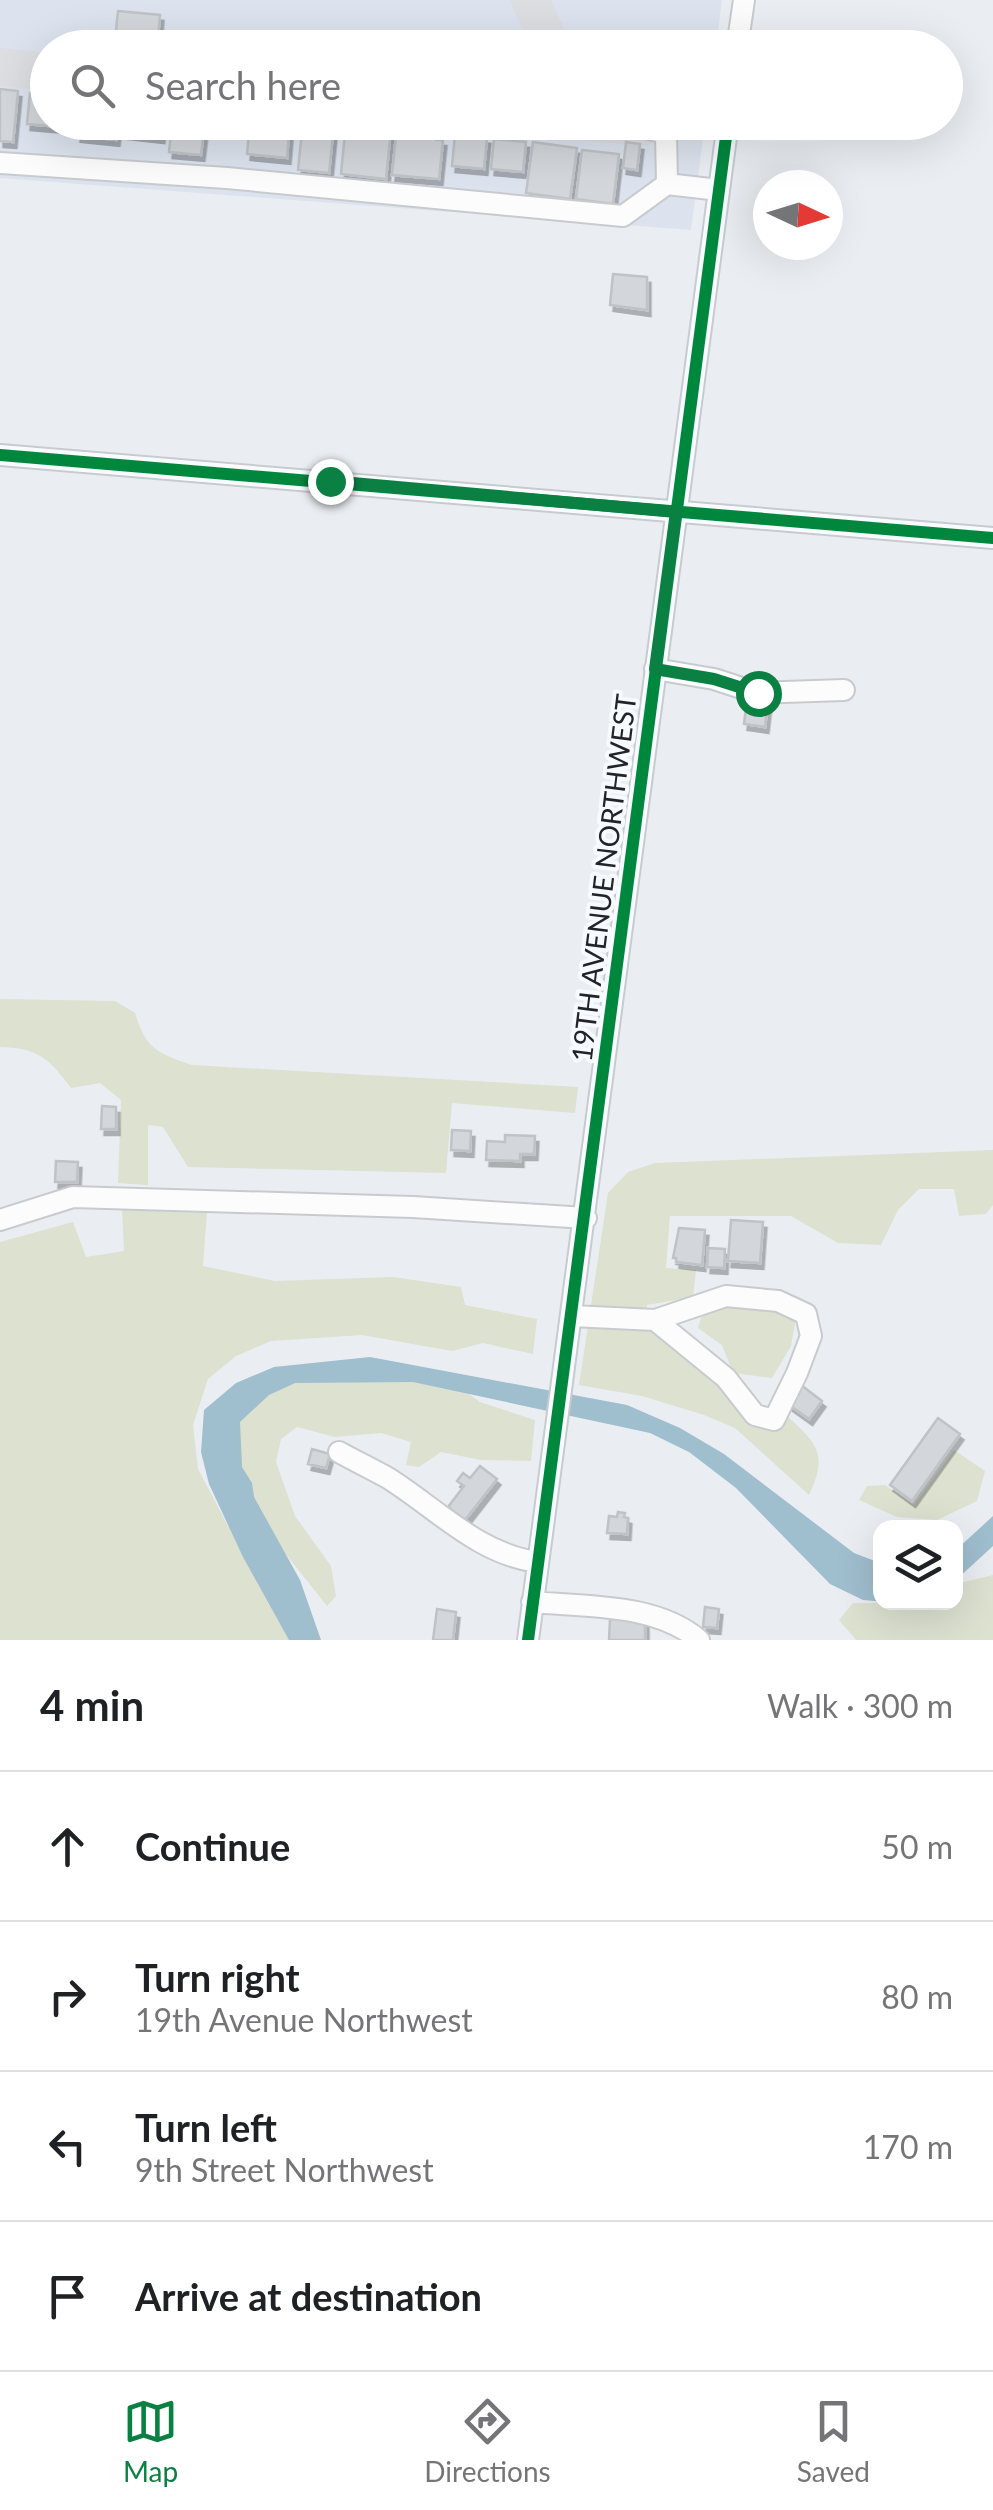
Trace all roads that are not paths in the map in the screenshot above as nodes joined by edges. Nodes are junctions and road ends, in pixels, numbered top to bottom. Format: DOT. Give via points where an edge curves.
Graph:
graph roads {
  1 [pos="744,0"];
  2 [pos="740,30"];
  3 [pos="666,140"];
  4 [pos="726,140"];
  5 [pos="0,163"];
  6 [pos="667,184"];
  7 [pos="719,190"];
  8 [pos="0,455"];
  9 [pos="676,512"];
  10 [pos="993,538"];
  11 [pos="655,669"];
  12 [pos="844,690"];
  13 [pos="586,1218"];
  14 [pos="0,1220"];
  15 [pos="572,1316"];
  16 [pos="655,1320"];
  17 [pos="339,1452"];
  18 [pos="537,1562"];
  19 [pos="532,1602"];
  20 [pos="528,1640"];
  21 [pos="700,1640"];
  1 -- 2 [label="street"];
  3 -- 6 [label="street"];
  4 -- 7 [label="street, 19TH AVENUE NORTHWEST"];
  5 -- 6 [label="street" via="624,216"];
  6 -- 7 [label="street"];
  7 -- 9 [label="street, 19TH AVENUE NORTHWEST"];
  8 -- 9 [label="street"];
  9 -- 10 [label="street"];
  9 -- 11 [label="street, 19TH AVENUE NORTHWEST"];
  11 -- 12 [label="street" via="758,693"];
  11 -- 13 [label="street, 19TH AVENUE NORTHWEST"];
  13 -- 14 [label="street" via="73,1197"];
  13 -- 15 [label="street, 19TH AVENUE NORTHWEST"];
  15 -- 16 [label="street"];
  15 -- 18 [label="street, 19TH AVENUE NORTHWEST"];
  16 -- 16 [label="street" via="726,1296 778,1301 806,1314 810,1336 774,1420 756,1414 726,1378"];
  17 -- 18 [label="street" via="467,1536 517,1560"];
  18 -- 19 [label="street, 19TH AVENUE NORTHWEST"];
  19 -- 20 [label="street, 19TH AVENUE NORTHWEST"];
  19 -- 21 [label="street" via="638,1612 682,1626"];
}
